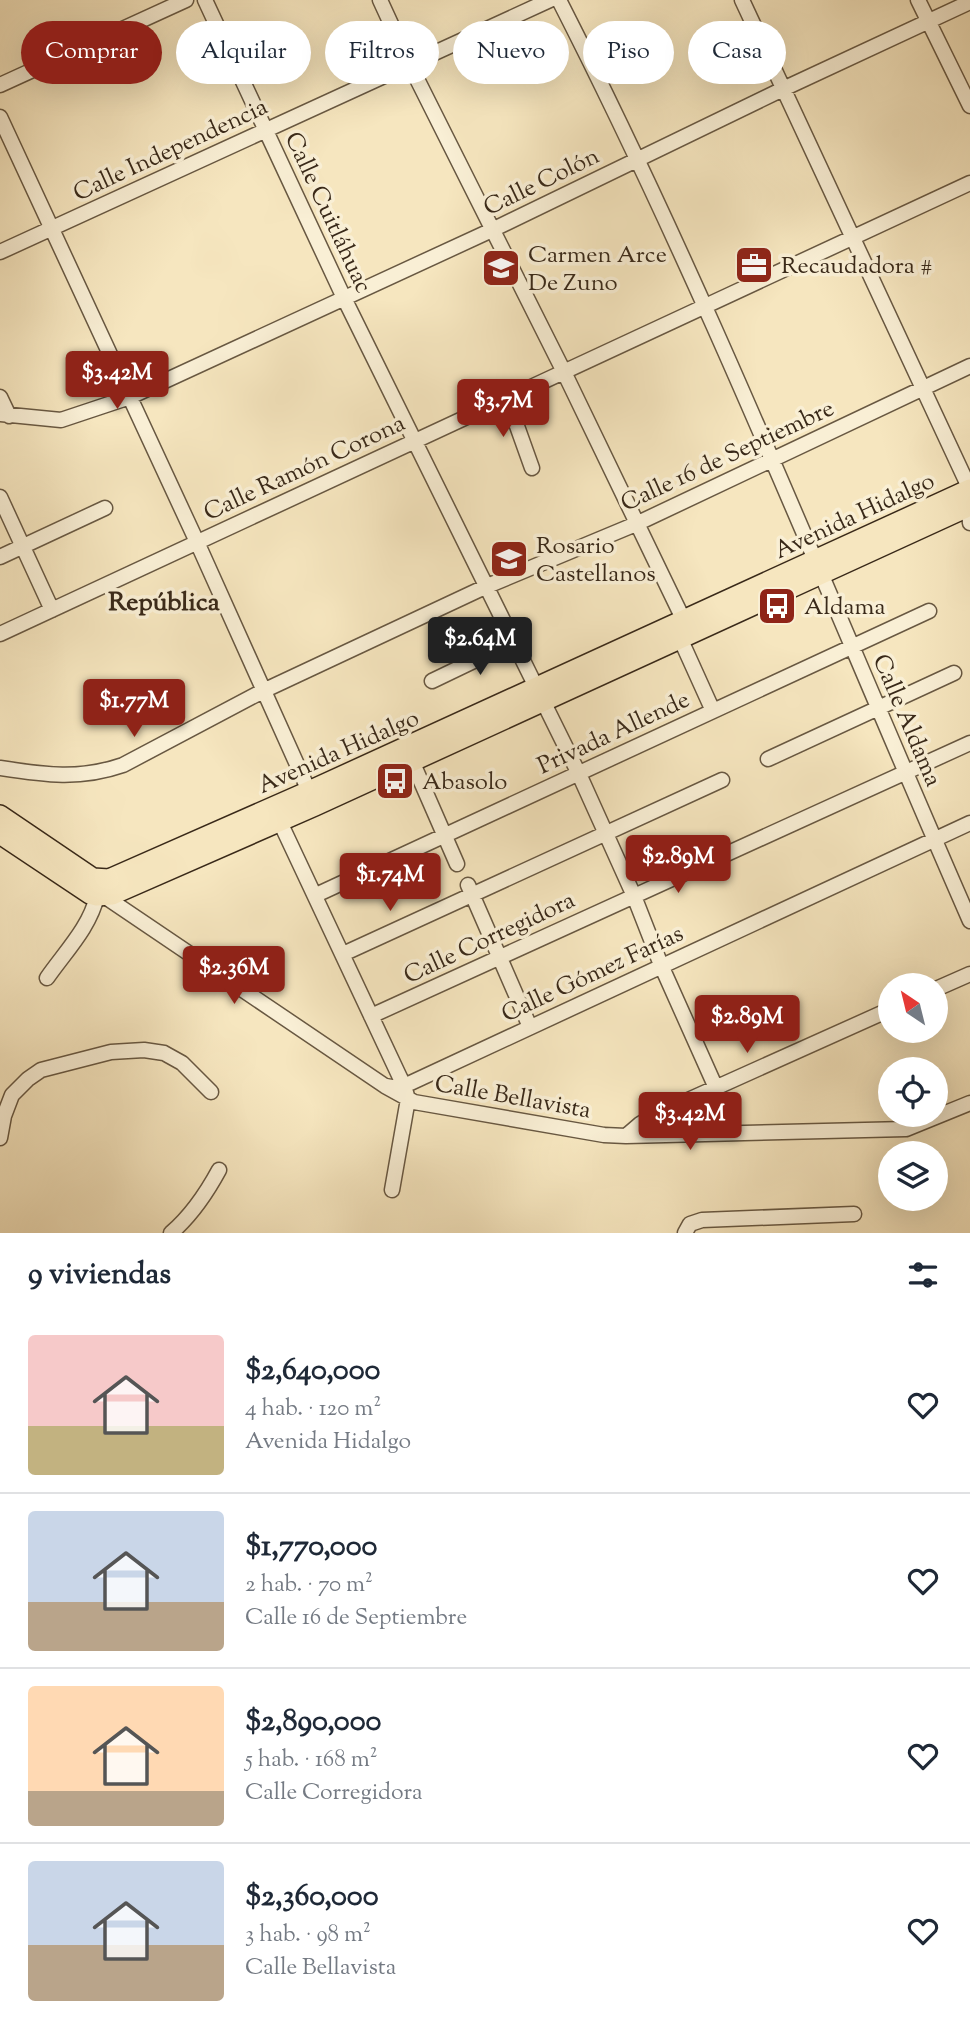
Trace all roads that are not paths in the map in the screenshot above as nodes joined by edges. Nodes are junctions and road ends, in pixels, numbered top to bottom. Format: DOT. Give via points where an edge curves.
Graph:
graph roads {
  1 [pos="186,0"];
  2 [pos="205,0"];
  3 [pos="380,0"];
  4 [pos="550,0"];
  5 [pos="559,0"];
  6 [pos="742,0"];
  7 [pos="918,0"];
  8 [pos="970,2"];
  9 [pos="390,21"];
  10 [pos="929,22"];
  11 [pos="439,50"];
  12 [pos="365,84"];
  13 [pos="419,84"];
  14 [pos="0,85"];
  15 [pos="783,89"];
  16 [pos="970,106"];
  17 [pos="0,117"];
  18 [pos="265,131"];
  19 [pos="636,159"];
  20 [pos="970,183"];
  21 [pos="51,229"];
  22 [pos="492,230"];
  23 [pos="852,237"];
  24 [pos="0,252"];
  25 [pos="344,298"];
  26 [pos="705,306"];
  27 [pos="970,366"];
  28 [pos="564,372"];
  29 [pos="921,388"];
  30 [pos="0,397"];
  31 [pos="130,397"];
  32 [pos="507,398"];
  33 [pos="5,415"];
  34 [pos="415,440"];
  35 [pos="773,459"];
  36 [pos="532,468"];
  37 [pos="0,497"];
  38 [pos="969,503"];
  39 [pos="105,509"];
  40 [pos="636,524"];
  41 [pos="197,542"];
  42 [pos="23,546"];
  43 [pos="0,557"];
  44 [pos="819,567"];
  45 [pos="485,587"];
  46 [pos="52,610"];
  47 [pos="929,611"];
  48 [pos="684,631"];
  49 [pos="0,634"];
  50 [pos="513,642"];
  51 [pos="852,647"];
  52 [pos="954,673"];
  53 [pos="432,681"];
  54 [pos="263,691"];
  55 [pos="539,695"];
  56 [pos="879,708"];
  57 [pos="713,711"];
  58 [pos="970,743"];
  59 [pos="768,759"];
  60 [pos="412,761"];
  61 [pos="0,768"];
  62 [pos="906,772"];
  63 [pos="579,774"];
  64 [pos="722,780"];
  65 [pos="312,799"];
  66 [pos="0,815"];
  67 [pos="280,822"];
  68 [pos="970,823"];
  69 [pos="0,834"];
  70 [pos="606,834"];
  71 [pos="446,835"];
  72 [pos="934,840"];
  73 [pos="174,860"];
  74 [pos="457,864"];
  75 [pos="470,890"];
  76 [pos="316,895"];
  77 [pos="634,896"];
  78 [pos="100,897"];
  79 [pos="970,921"];
  80 [pos="343,954"];
  81 [pos="500,957"];
  82 [pos="661,965"];
  83 [pos="970,974"];
  84 [pos="47,978"];
  85 [pos="948,984"];
  86 [pos="878,1015"];
  87 [pos="371,1016"];
  88 [pos="530,1027"];
  89 [pos="716,1088"];
  90 [pos="211,1091"];
  91 [pos="406,1092"];
  92 [pos="970,1103"];
  93 [pos="0,1135"];
  94 [pos="626,1136"];
  95 [pos="219,1170"];
  96 [pos="392,1190"];
  97 [pos="854,1214"];
  98 [pos="171,1233"];
  99 [pos="685,1233"];
  1 -- 14 [label="street"];
  2 -- 18 [label="street, Calle Cuitláhuac"];
  3 -- 9 [label="street"];
  4 -- 11 [label="street, Calle Independencia"];
  5 -- 19 [label="street, Calle Aldama"];
  6 -- 15 [label="street"];
  7 -- 10 [label="street"];
  8 -- 10 [label="street, Calle Colón"];
  10 -- 15 [label="street, Calle Colón"];
  10 -- 16 [label="street"];
  12 -- 18 [label="street, Calle Independencia"];
  13 -- 22 [label="street"];
  15 -- 19 [label="street, Calle Colón"];
  15 -- 23 [label="street"];
  17 -- 21 [label="street"];
  18 -- 21 [label="street, Calle Independencia"];
  18 -- 25 [label="street, Calle Cuitláhuac"];
  19 -- 22 [label="street, Calle Colón"];
  19 -- 26 [label="street, Calle Aldama"];
  20 -- 23 [label="street, Calle Ramón Corona"];
  21 -- 24 [label="street, Calle Independencia"];
  21 -- 31 [label="street"];
  22 -- 25 [label="street, Calle Colón"];
  22 -- 28 [label="street"];
  23 -- 26 [label="street, Calle Ramón Corona"];
  23 -- 29 [label="street"];
  25 -- 31 [label="street, Calle Colón"];
  25 -- 34 [label="street, Calle Cuitláhuac"];
  26 -- 28 [label="street, Calle Ramón Corona"];
  26 -- 35 [label="street, Calle Aldama"];
  27 -- 29 [label="street, Calle 16 de Septiembre"];
  28 -- 32 [label="street, Calle Ramón Corona"];
  28 -- 40 [label="street"];
  29 -- 35 [label="street, Calle 16 de Septiembre"];
  29 -- 38 [label="street"];
  30 -- 33 [label="street"];
  31 -- 33 [label="street, Calle Colón" via="61,420"];
  31 -- 41 [label="street"];
  32 -- 34 [label="street, Calle Ramón Corona"];
  32 -- 36 [label="street"];
  34 -- 41 [label="street, Calle Ramón Corona"];
  34 -- 45 [label="street, Calle Cuitláhuac"];
  35 -- 40 [label="street, Calle 16 de Septiembre"];
  35 -- 44 [label="street, Calle Aldama"];
  37 -- 42 [label="street"];
  38 -- 44 [label="main road, Avenida Hidalgo"];
  39 -- 42 [label="street"];
  40 -- 45 [label="street, Calle 16 de Septiembre"];
  40 -- 48 [label="street"];
  41 -- 46 [label="street, Calle Ramón Corona"];
  41 -- 54 [label="street"];
  42 -- 43 [label="street"];
  42 -- 46 [label="street"];
  44 -- 48 [label="main road, Avenida Hidalgo"];
  44 -- 51 [label="street, Calle Aldama"];
  45 -- 50 [label="street, Calle Cuitláhuac"];
  45 -- 54 [label="street, Calle 16 de Septiembre"];
  46 -- 49 [label="street, Calle Ramón Corona"];
  47 -- 51 [label="street, Privada Allende"];
  48 -- 55 [label="main road, Avenida Hidalgo"];
  48 -- 57 [label="street"];
  50 -- 53 [label="street"];
  50 -- 55 [label="street, Calle Cuitláhuac"];
  51 -- 56 [label="street, Calle Aldama"];
  51 -- 57 [label="street, Privada Allende"];
  52 -- 56 [label="street"];
  54 -- 61 [label="street, Calle 16 de Septiembre" via="123,765 101,772 47,775"];
  54 -- 65 [label="street"];
  55 -- 60 [label="main road, Avenida Hidalgo"];
  55 -- 63 [label="street, Calle Cuitláhuac"];
  55 -- 65 [label="main road, Avenida Hidalgo"];
  56 -- 59 [label="street"];
  56 -- 62 [label="street, Calle Aldama"];
  57 -- 63 [label="street, Privada Allende"];
  58 -- 62 [label="street, Calle Corregidora"];
  60 -- 65 [label="main road, Avenida Hidalgo"];
  60 -- 71 [label="street"];
  62 -- 72 [label="street, Calle Aldama"];
  62 -- 77 [label="street, Calle Corregidora"];
  63 -- 70 [label="street, Calle Cuitláhuac"];
  63 -- 71 [label="street, Privada Allende"];
  64 -- 70 [label="street"];
  65 -- 67 [label="main road, Avenida Hidalgo"];
  65 -- 73 [label="main road, Avenida Hidalgo"];
  66 -- 73 [label="main road, Avenida Hidalgo" via="93,878 102,880"];
  67 -- 73 [label="main road, Avenida Hidalgo"];
  67 -- 76 [label="street"];
  68 -- 72 [label="street, Calle Gómez Farías"];
  69 -- 78 [label="main road"];
  70 -- 75 [label="street" via="504,880"];
  70 -- 77 [label="street, Calle Cuitláhuac"];
  71 -- 74 [label="street"];
  71 -- 76 [label="street, Privada Allende"];
  72 -- 79 [label="street, Calle Aldama"];
  72 -- 82 [label="street, Calle Gómez Farías"];
  73 -- 78 [label="main road, Avenida Hidalgo" via="129,889"];
  75 -- 80 [label="street" via="452,904"];
  75 -- 81 [label="street"];
  76 -- 80 [label="street"];
  77 -- 81 [label="street, Calle Corregidora"];
  77 -- 82 [label="street, Calle Cuitláhuac"];
  78 -- 84 [label="street"];
  78 -- 91 [label="street, Calle Bellavista" via="385,1086"];
  80 -- 87 [label="street"];
  81 -- 87 [label="street, Calle Corregidora"];
  81 -- 88 [label="street"];
  82 -- 88 [label="street, Calle Gómez Farías"];
  82 -- 89 [label="street, Calle Cuitláhuac"];
  83 -- 85 [label="street"];
  86 -- 89 [label="street"];
  87 -- 91 [label="street"];
  88 -- 91 [label="street, Calle Gómez Farías"];
  89 -- 94 [label="street" via="640,1124"];
  90 -- 93 [label="street" via="182,1063 164,1054 111,1052 41,1070 28,1079 12,1095"];
  91 -- 94 [label="street, Calle Bellavista"];
  91 -- 96 [label="street"];
  92 -- 94 [label="street, Calle Bellavista" via="906,1129"];
  95 -- 98 [label="street" via="184,1222"];
  97 -- 99 [label="street" via="702,1220 690,1224"];
}
